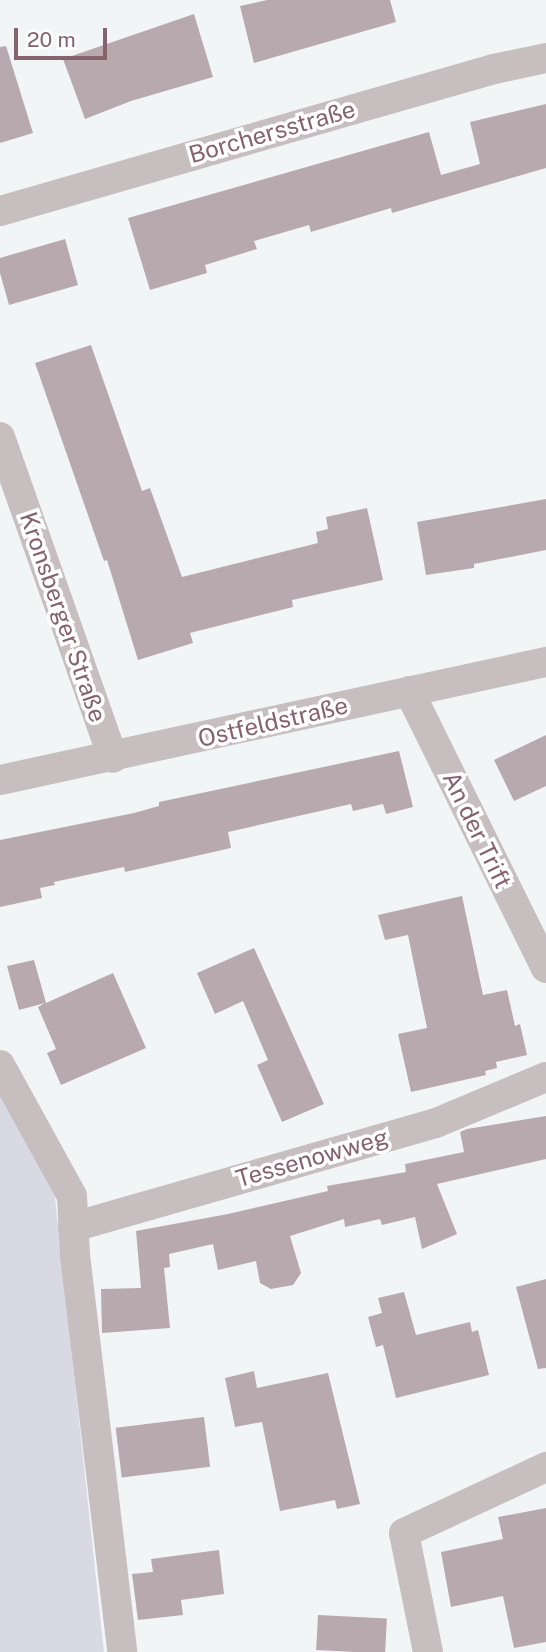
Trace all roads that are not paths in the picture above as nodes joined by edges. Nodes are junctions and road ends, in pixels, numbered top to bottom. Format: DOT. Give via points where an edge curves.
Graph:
graph roads {
  1 [pos="546,58"];
  2 [pos="0,211"];
  3 [pos="0,437"];
  4 [pos="546,662"];
  5 [pos="409,691"];
  6 [pos="113,758"];
  7 [pos="0,780"];
  8 [pos="546,968"];
  9 [pos="0,1065"];
  10 [pos="546,1077"];
  11 [pos="73,1227"];
  12 [pos="546,1466"];
  13 [pos="122,1652"];
  14 [pos="428,1652"];
  1 -- 2 [label="street, Borchersstraße"];
  3 -- 6 [label="street, Kronsberger Straße"];
  4 -- 5 [label="street, Ostfeldstraße"];
  5 -- 6 [label="street, Ostfeldstraße"];
  5 -- 8 [label="street, An der Trift"];
  6 -- 7 [label="street, Ostfeldstraße"];
  9 -- 11 [label="street" via="72,1196"];
  10 -- 11 [label="street, Tessenowweg" via="436,1123"];
  11 -- 13 [label="street"];
  12 -- 14 [label="street" via="404,1533"];
}
